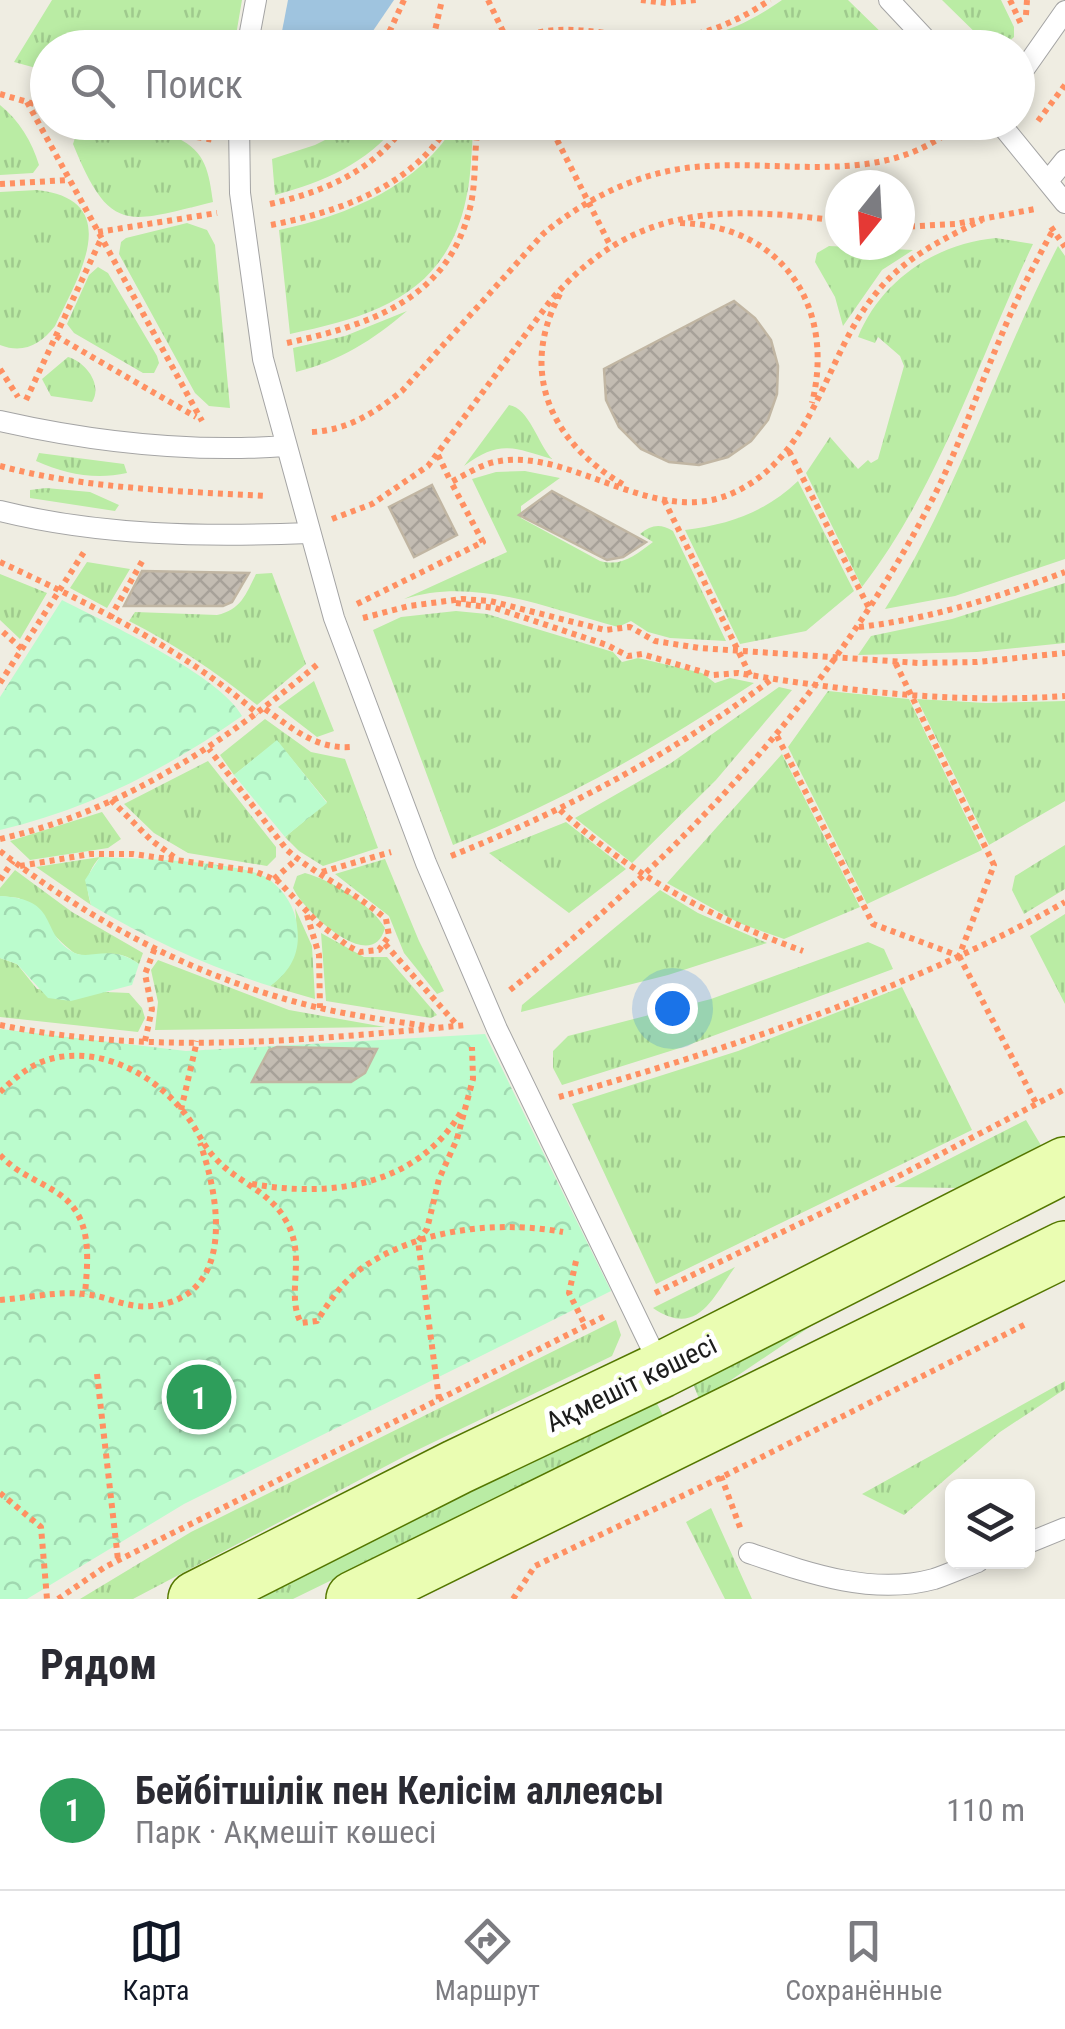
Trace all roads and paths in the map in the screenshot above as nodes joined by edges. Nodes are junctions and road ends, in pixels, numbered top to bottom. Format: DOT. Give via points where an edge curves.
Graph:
graph roads {
  1 [pos="256,0"];
  2 [pos="404,0"];
  3 [pos="442,0"];
  4 [pos="488,0"];
  5 [pos="640,0"];
  6 [pos="696,0"];
  7 [pos="770,0"];
  8 [pos="889,0"];
  9 [pos="1010,0"];
  10 [pos="1065,10"];
  11 [pos="251,30"];
  12 [pos="391,30"];
  13 [pos="435,30"];
  14 [pos="500,30"];
  15 [pos="539,30"];
  16 [pos="583,30"];
  17 [pos="708,30"];
  18 [pos="917,30"];
  19 [pos="1025,30"];
  20 [pos="1035,53"];
  21 [pos="1065,85"];
  22 [pos="0,94"];
  23 [pos="26,102"];
  24 [pos="30,103"];
  25 [pos="30,109"];
  26 [pos="1038,121"];
  27 [pos="47,140"];
  28 [pos="239,140"];
  29 [pos="394,140"];
  30 [pos="438,140"];
  31 [pos="478,140"];
  32 [pos="557,140"];
  33 [pos="938,140"];
  34 [pos="1014,140"];
  35 [pos="1065,160"];
  36 [pos="69,180"];
  37 [pos="1048,181"];
  38 [pos="0,184"];
  39 [pos="588,203"];
  40 [pos="1065,203"];
  41 [pos="260,206"];
  42 [pos="1036,208"];
  43 [pos="218,213"];
  44 [pos="262,216"];
  45 [pos="825,220"];
  46 [pos="982,220"];
  47 [pos="915,226"];
  48 [pos="646,229"];
  49 [pos="1053,230"];
  50 [pos="100,235"];
  51 [pos="610,245"];
  52 [pos="567,282"];
  53 [pos="280,328"];
  54 [pos="56,336"];
  55 [pos="0,368"];
  56 [pos="0,421"];
  57 [pos="304,432"];
  58 [pos="798,436"];
  59 [pos="285,446"];
  60 [pos="789,450"];
  61 [pos="438,455"];
  62 [pos="0,466"];
  63 [pos="452,482"];
  64 [pos="267,496"];
  65 [pos="660,499"];
  66 [pos="0,510"];
  67 [pos="325,514"];
  68 [pos="310,533"];
  69 [pos="84,550"];
  70 [pos="145,557"];
  71 [pos="0,562"];
  72 [pos="1065,572"];
  73 [pos="59,590"];
  74 [pos="352,592"];
  75 [pos="435,601"];
  76 [pos="356,604"];
  77 [pos="869,610"];
  78 [pos="110,618"];
  79 [pos="361,618"];
  80 [pos="858,627"];
  81 [pos="2,632"];
  82 [pos="366,634"];
  83 [pos="737,649"];
  84 [pos="23,650"];
  85 [pos="1065,652"];
  86 [pos="836,658"];
  87 [pos="895,662"];
  88 [pos="319,663"];
  89 [pos="750,675"];
  90 [pos="773,678"];
  91 [pos="0,683"];
  92 [pos="817,685"];
  93 [pos="910,693"];
  94 [pos="1065,696"];
  95 [pos="261,712"];
  96 [pos="777,736"];
  97 [pos="350,746"];
  98 [pos="209,749"];
  99 [pos="112,800"];
  100 [pos="560,810"];
  101 [pos="0,839"];
  102 [pos="442,839"];
  103 [pos="0,852"];
  104 [pos="392,852"];
  105 [pos="449,857"];
  106 [pos="175,858"];
  107 [pos="297,858"];
  108 [pos="16,864"];
  109 [pos="454,871"];
  110 [pos="320,873"];
  111 [pos="645,876"];
  112 [pos="274,878"];
  113 [pos="0,880"];
  114 [pos="1065,902"];
  115 [pos="304,910"];
  116 [pos="385,944"];
  117 [pos="155,948"];
  118 [pos="803,952"];
  119 [pos="959,956"];
  120 [pos="498,976"];
  121 [pos="506,994"];
  122 [pos="510,1003"];
  123 [pos="320,1008"];
  124 [pos="0,1025"];
  125 [pos="468,1025"];
  126 [pos="458,1026"];
  127 [pos="440,1028"];
  128 [pos="472,1034"];
  129 [pos="145,1040"];
  130 [pos="197,1041"];
  131 [pos="1065,1089"];
  132 [pos="0,1092"];
  133 [pos="467,1102"];
  134 [pos="1037,1105"];
  135 [pos="181,1110"];
  136 [pos="565,1116"];
  137 [pos="198,1137"];
  138 [pos="0,1155"];
  139 [pos="1065,1166"];
  140 [pos="246,1183"];
  141 [pos="564,1232"];
  142 [pos="418,1241"];
  143 [pos="1065,1250"];
  144 [pos="85,1294"];
  145 [pos="0,1300"];
  146 [pos="631,1303"];
  147 [pos="1031,1322"];
  148 [pos="661,1370"];
  149 [pos="98,1374"];
  150 [pos="439,1399"];
  151 [pos="710,1454"];
  152 [pos="0,1493"];
  153 [pos="1065,1528"];
  154 [pos="1035,1540"];
  155 [pos="749,1553"];
  156 [pos="118,1560"];
  157 [pos="960,1569"];
  158 [pos="47,1599"];
  159 [pos="58,1599"];
  160 [pos="196,1599"];
  161 [pos="354,1599"];
  162 [pos="513,1599"];
  1 -- 11 [label="lane"];
  2 -- 12 [label="path"];
  3 -- 13 [label="path"];
  4 -- 14 [label="path"];
  5 -- 6 [label="path"];
  7 -- 17 [label="path"];
  8 -- 18 [label="lane"];
  9 -- 19 [label="path"];
  10 -- 20 [label="lane"];
  15 -- 16 [label="path"];
  21 -- 26 [label="path"];
  22 -- 23 [label="path"];
  23 -- 24 [label="path"];
  23 -- 25 [label="path"];
  27 -- 36 [label="path"];
  28 -- 59 [label="lane" via="250,279"];
  29 -- 41 [label="path" via="357,172"];
  30 -- 44 [label="path" via="411,170 359,199 263,227"];
  31 -- 53 [label="path" via="469,211 428,284 372,320 284,348"];
  32 -- 39 [label="path"];
  33 -- 39 [label="path" via="873,164 696,167 628,183"];
  34 -- 37 [label="lane"];
  35 -- 37 [label="lane"];
  36 -- 38 [label="path"];
  36 -- 50 [label="path"];
  37 -- 40 [label="lane"];
  39 -- 51 [label="path"];
  39 -- 57 [label="path" via="543,234 402,392 347,426"];
  42 -- 46 [label="path"];
  43 -- 50 [label="path"];
  45 -- 48 [label="path" via="708,215"];
  46 -- 47 [label="path"];
  46 -- 58 [label="path" via="920,253 876,293"];
  48 -- 51 [label="path"];
  48 -- 58 [label="path" via="681,223 727,230 772,254 792,274 812,312 820,352 812,403"];
  49 -- 77 [label="path" via="934,497"];
  50 -- 54 [label="path"];
  50 -- 54 [label="path" via="202,420"];
  51 -- 52 [label="path"];
  52 -- 61 [label="path"];
  52 -- 65 [label="path" via="552,308 540,358 549,408 597,469"];
  54 -- 55 [label="path" via="23,401"];
  56 -- 59 [label="lane" via="142,444"];
  58 -- 60 [label="path"];
  59 -- 68 [label="lane"];
  60 -- 65 [label="path" via="729,495"];
  60 -- 77 [label="path"];
  61 -- 63 [label="path"];
  61 -- 67 [label="path" via="372,504 327,520"];
  62 -- 64 [label="path" via="79,482"];
  63 -- 65 [label="path" via="480,467 516,460"];
  63 -- 76 [label="path" via="483,542"];
  65 -- 83 [label="path"];
  66 -- 68 [label="lane" via="138,531"];
  68 -- 146 [label="lane" via="334,618 426,863 497,1029"];
  69 -- 73 [label="path"];
  70 -- 78 [label="path"];
  71 -- 73 [label="path"];
  72 -- 80 [label="path" via="976,603"];
  73 -- 78 [label="path"];
  73 -- 84 [label="path"];
  74 -- 76 [label="path"];
  75 -- 79 [label="path"];
  75 -- 83 [label="path" via="490,602 605,630 630,628 677,646"];
  75 -- 89 [label="path" via="494,608 628,656"];
  76 -- 79 [label="path"];
  77 -- 80 [label="path"];
  78 -- 95 [label="path"];
  79 -- 82 [label="path"];
  80 -- 86 [label="path"];
  81 -- 84 [label="path"];
  83 -- 86 [label="path"];
  83 -- 89 [label="path"];
  84 -- 91 [label="path"];
  85 -- 87 [label="path"];
  86 -- 87 [label="path"];
  86 -- 92 [label="path"];
  87 -- 93 [label="path"];
  88 -- 95 [label="path"];
  89 -- 90 [label="path"];
  90 -- 92 [label="path"];
  90 -- 100 [label="path" via="652,760"];
  92 -- 93 [label="path"];
  92 -- 96 [label="path"];
  93 -- 94 [label="path"];
  93 -- 119 [label="path" via="994,864"];
  95 -- 97 [label="path" via="308,739"];
  95 -- 98 [label="path"];
  96 -- 111 [label="path"];
  96 -- 119 [label="path" via="873,924"];
  98 -- 99 [label="path"];
  98 -- 107 [label="path"];
  99 -- 101 [label="path"];
  99 -- 106 [label="path"];
  100 -- 105 [label="path"];
  100 -- 111 [label="path"];
  102 -- 105 [label="path"];
  103 -- 108 [label="path"];
  104 -- 110 [label="path"];
  105 -- 109 [label="path"];
  106 -- 108 [label="path" via="90,854"];
  106 -- 112 [label="path"];
  107 -- 110 [label="path"];
  107 -- 112 [label="path"];
  108 -- 113 [label="path"];
  108 -- 117 [label="path"];
  110 -- 116 [label="path" via="386,919"];
  111 -- 118 [label="path" via="719,918"];
  111 -- 121 [label="path"];
  112 -- 115 [label="path"];
  114 -- 119 [label="path"];
  115 -- 116 [label="path" via="360,952"];
  115 -- 123 [label="path" via="320,955"];
  116 -- 126 [label="path"];
  117 -- 123 [label="path"];
  117 -- 129 [label="path" via="145,974 152,1010"];
  119 -- 134 [label="path"];
  119 -- 136 [label="path" via="720,1048 557,1098"];
  120 -- 121 [label="path"];
  121 -- 122 [label="path"];
  123 -- 127 [label="path"];
  124 -- 129 [label="path"];
  125 -- 126 [label="path"];
  126 -- 127 [label="path"];
  127 -- 130 [label="path"];
  128 -- 133 [label="path"];
  129 -- 130 [label="path"];
  130 -- 135 [label="path"];
  131 -- 134 [label="path"];
  132 -- 135 [label="path" via="42,1062 75,1054 136,1072"];
  133 -- 140 [label="path" via="449,1132 398,1172 325,1190"];
  133 -- 142 [label="path"];
  134 -- 146 [label="path"];
  135 -- 137 [label="path"];
  137 -- 140 [label="path"];
  137 -- 144 [label="path" via="216,1204 213,1255 204,1276 190,1293 150,1307"];
  138 -- 144 [label="path" via="77,1210 88,1255"];
  139 -- 148 [label="street, Ақмешіт көшесі"];
  140 -- 142 [label="path" via="285,1217 294,1238 301,1323 316,1321 358,1270"];
  141 -- 142 [label="path" via="479,1229"];
  142 -- 150 [label="path"];
  143 -- 151 [label="street"];
  144 -- 145 [label="path"];
  146 -- 148 [label="lane"];
  146 -- 150 [label="path"];
  147 -- 151 [label="path"];
  148 -- 160 [label="street, Ақмешіт көшесі"];
  149 -- 156 [label="path"];
  150 -- 156 [label="path"];
  151 -- 155 [label="path"];
  151 -- 161 [label="street"];
  151 -- 162 [label="path" via="535,1566"];
  152 -- 158 [label="path" via="41,1527"];
  153 -- 154 [label="lane"];
  155 -- 157 [label="lane" via="855,1583 901,1584"];
  156 -- 159 [label="path"];
}
